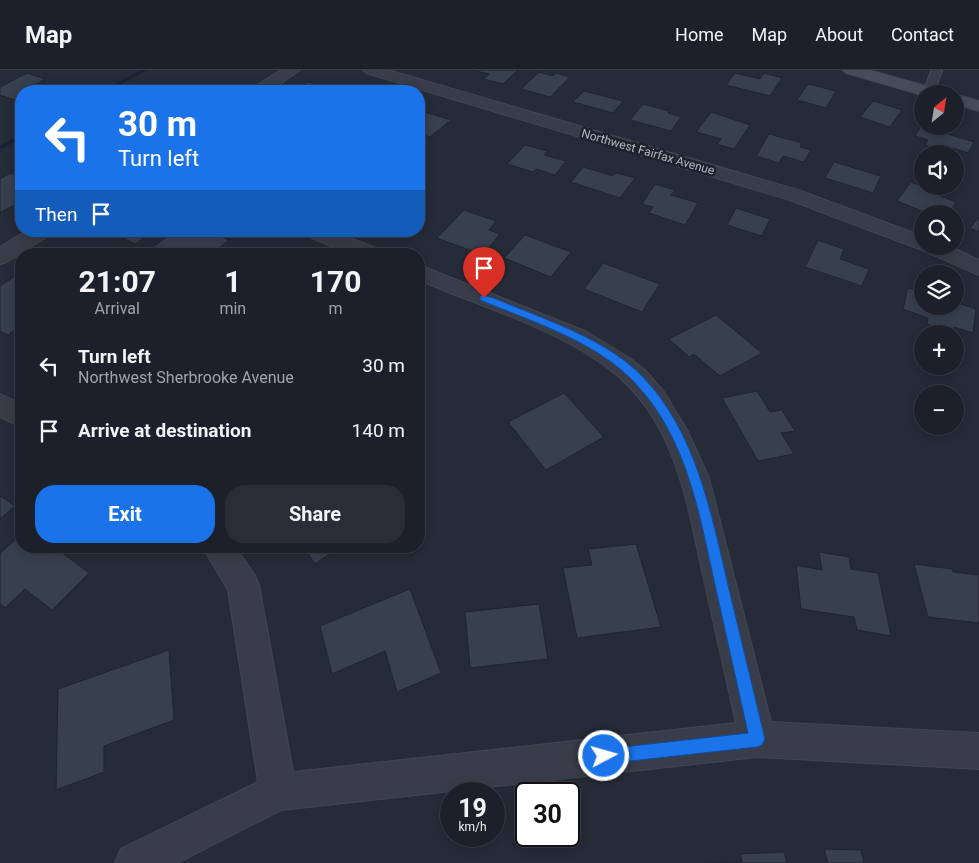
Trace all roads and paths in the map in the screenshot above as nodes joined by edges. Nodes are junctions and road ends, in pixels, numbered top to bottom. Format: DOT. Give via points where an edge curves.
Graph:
graph roads {
  1 [pos="292,70"];
  2 [pos="371,70"];
  3 [pos="851,70"];
  4 [pos="937,70"];
  5 [pos="268,85"];
  6 [pos="422,85"];
  7 [pos="934,85"];
  8 [pos="425,86"];
  9 [pos="914,87"];
  10 [pos="964,102"];
  11 [pos="979,106"];
  12 [pos="32,237"];
  13 [pos="329,237"];
  14 [pos="914,240"];
  15 [pos="15,248"];
  16 [pos="15,248"];
  17 [pos="356,248"];
  18 [pos="950,255"];
  19 [pos="0,258"];
  20 [pos="979,268"];
  21 [pos="425,274"];
  22 [pos="0,404"];
  23 [pos="15,413"];
  24 [pos="222,553"];
  25 [pos="757,739"];
  26 [pos="979,751"];
  27 [pos="278,792"];
  28 [pos="135,863"];
  1 -- 5 [label="street"];
  2 -- 6 [label="street, Northwest Fairfax Avenue"];
  3 -- 9 [label="main road"];
  4 -- 7 [label="lane"];
  8 -- 14 [label="street, Northwest Fairfax Avenue" via="794,195"];
  10 -- 11 [label="main road"];
  12 -- 16 [label="street"];
  13 -- 17 [label="street"];
  15 -- 19 [label="street"];
  18 -- 20 [label="street"];
  21 -- 25 [label="street" via="592,345 637,378 654,398 680,440 699,492"];
  22 -- 23 [label="street"];
  24 -- 27 [label="street" via="243,585"];
  25 -- 26 [label="street"];
  25 -- 27 [label="street"];
  27 -- 28 [label="street"];
}
